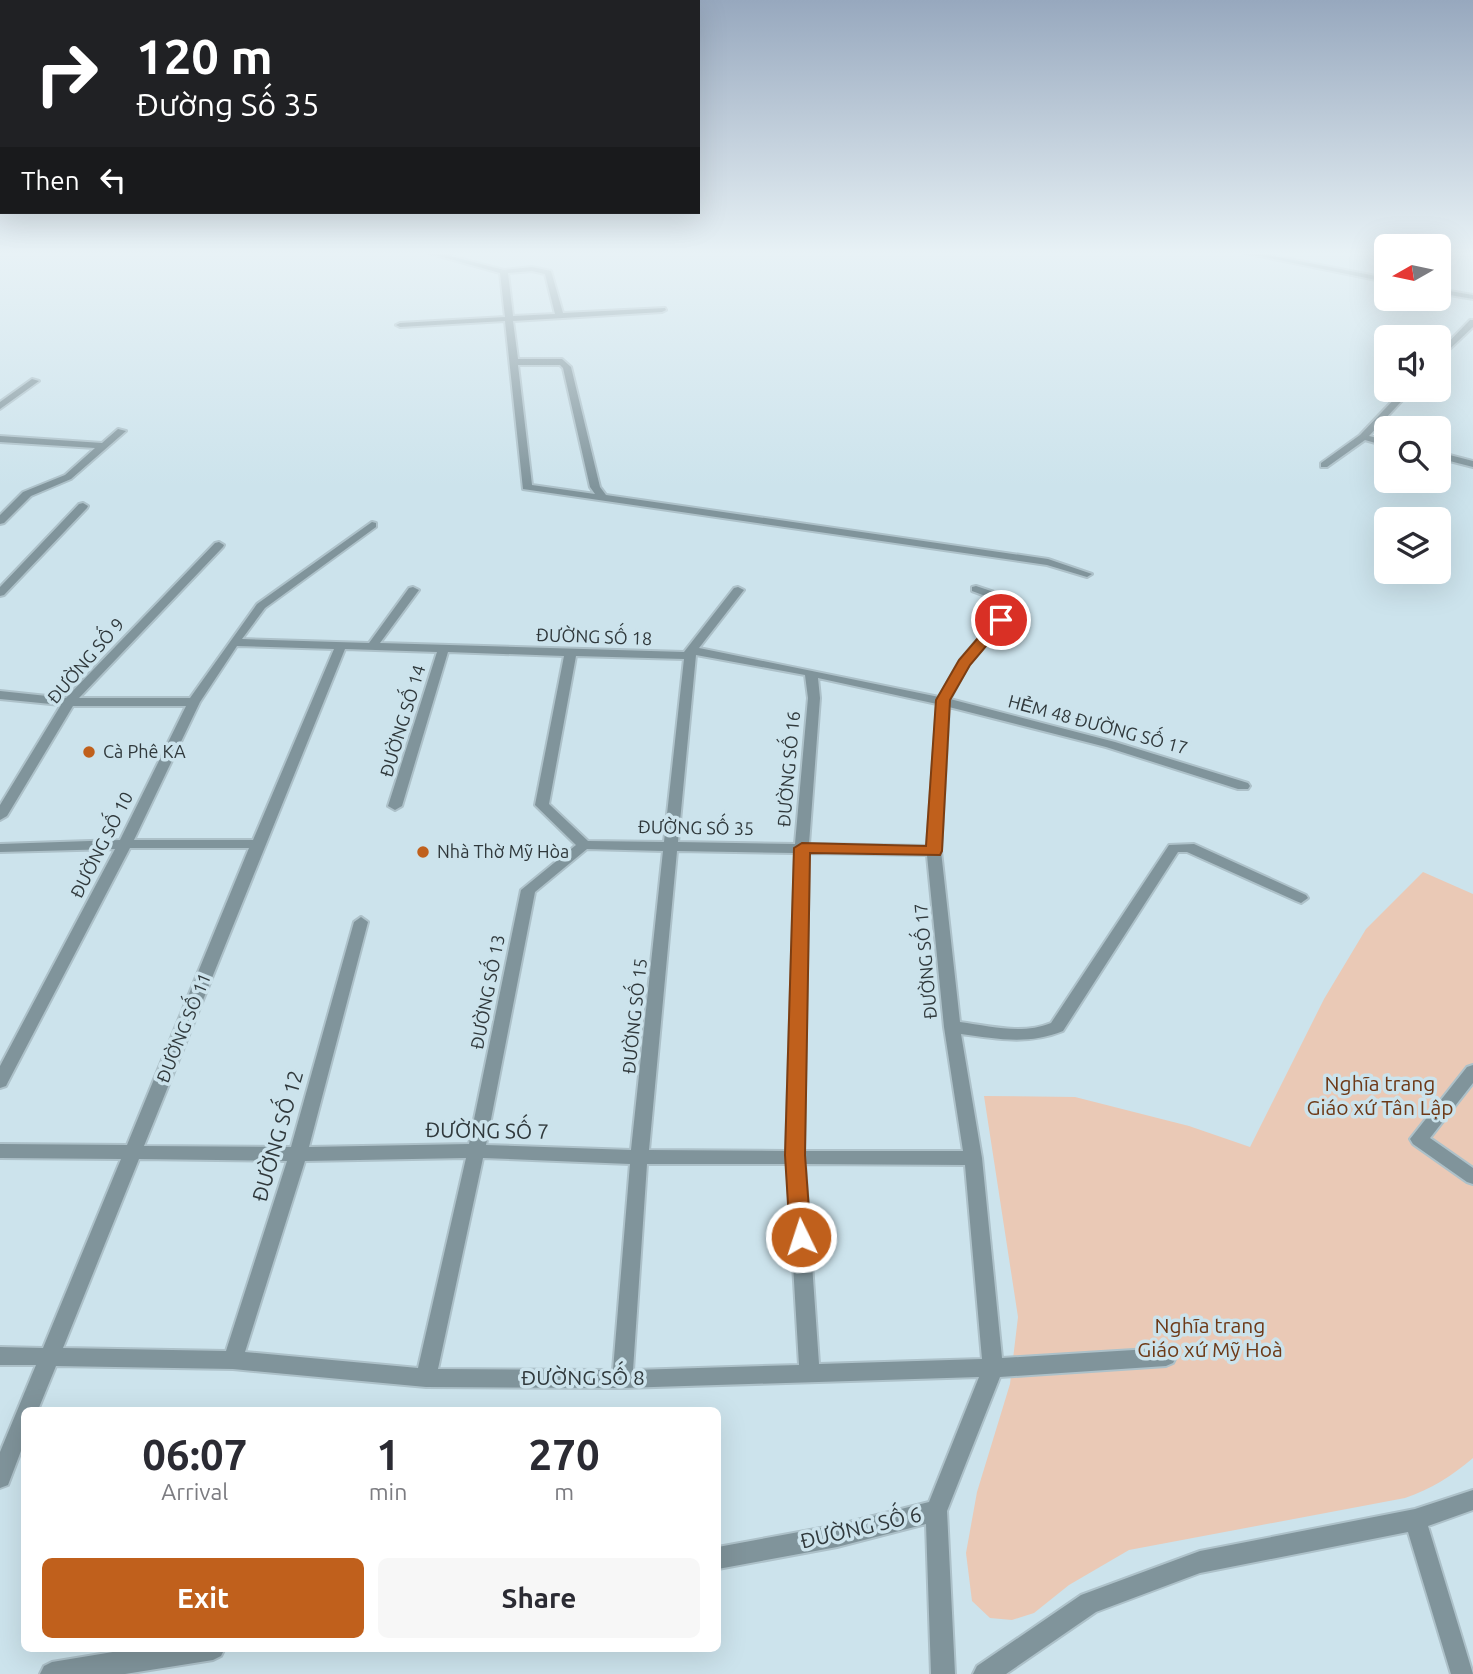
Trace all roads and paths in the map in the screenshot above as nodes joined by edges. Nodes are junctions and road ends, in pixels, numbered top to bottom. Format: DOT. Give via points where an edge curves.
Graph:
graph roads {
  1 [pos="510,331"];
  2 [pos="1464,331"];
  3 [pos="1451,345"];
  4 [pos="514,362"];
  5 [pos="35,381"];
  6 [pos="1397,402"];
  7 [pos="0,406"];
  8 [pos="121,431"];
  9 [pos="1363,437"];
  10 [pos="0,439"];
  11 [pos="1374,440"];
  12 [pos="104,446"];
  13 [pos="1451,458"];
  14 [pos="1473,464"];
  15 [pos="1324,465"];
  16 [pos="602,497"];
  17 [pos="83,506"];
  18 [pos="0,521"];
  19 [pos="372,525"];
  20 [pos="219,545"];
  21 [pos="1087,574"];
  22 [pos="976,589"];
  23 [pos="413,590"];
  24 [pos="738,590"];
  25 [pos="0,593"];
  26 [pos="234,642"];
  27 [pos="341,645"];
  28 [pos="373,645"];
  29 [pos="444,648"];
  30 [pos="690,653"];
  31 [pos="570,655"];
  32 [pos="811,673"];
  33 [pos="0,695"];
  34 [pos="943,700"];
  35 [pos="69,702"];
  36 [pos="194,702"];
  37 [pos="1243,786"];
  38 [pos="395,806"];
  39 [pos="0,816"];
  40 [pos="125,844"];
  41 [pos="258,844"];
  42 [pos="584,845"];
  43 [pos="672,847"];
  44 [pos="0,848"];
  45 [pos="802,848"];
  46 [pos="934,851"];
  47 [pos="1301,898"];
  48 [pos="361,922"];
  49 [pos="952,1027"];
  50 [pos="1473,1070"];
  51 [pos="0,1082"];
  52 [pos="0,1151"];
  53 [pos="134,1152"];
  54 [pos="476,1152"];
  55 [pos="298,1154"];
  56 [pos="795,1155"];
  57 [pos="639,1157"];
  58 [pos="973,1158"];
  59 [pos="1473,1177"];
  60 [pos="0,1356"];
  61 [pos="1166,1357"];
  62 [pos="49,1359"];
  63 [pos="233,1360"];
  64 [pos="993,1368"];
  65 [pos="810,1373"];
  66 [pos="426,1378"];
  67 [pos="622,1379"];
  68 [pos="29,1407"];
  69 [pos="21,1426"];
  70 [pos="0,1478"];
  71 [pos="1473,1500"];
  72 [pos="936,1511"];
  73 [pos="1415,1520"];
  74 [pos="721,1557"];
  75 [pos="188,1652"];
  76 [pos="52,1674"];
  77 [pos="943,1674"];
  78 [pos="985,1674"];
  79 [pos="1463,1674"];
  1 -- 4 [label="street"];
  2 -- 3 [label="street"];
  4 -- 16 [label="street" via="562,362 567,367 595,487"];
  4 -- 16 [label="street" via="527,487"];
  5 -- 7 [label="street"];
  6 -- 9 [label="street"];
  8 -- 12 [label="street"];
  9 -- 11 [label="street"];
  9 -- 15 [label="street"];
  10 -- 12 [label="street"];
  12 -- 18 [label="street" via="68,477 27,494"];
  13 -- 14 [label="street"];
  16 -- 21 [label="street" via="1048,562"];
  17 -- 25 [label="street"];
  19 -- 26 [label="street, ĐƯỜNG SỐ 10" via="261,606"];
  20 -- 35 [label="street, ĐƯỜNG SỐ 9"];
  22 -- 34 [label="street, ĐƯỜNG SỐ 17" via="1005,598 1001,620 964,663"];
  23 -- 28 [label="street"];
  24 -- 30 [label="street"];
  26 -- 27 [label="street, ĐƯỜNG SỐ 18"];
  26 -- 36 [label="street, ĐƯỜNG SỐ 10"];
  27 -- 28 [label="street, ĐƯỜNG SỐ 18"];
  27 -- 41 [label="street, ĐƯỜNG SỐ 11"];
  28 -- 29 [label="street, ĐƯỜNG SỐ 18"];
  29 -- 31 [label="street, ĐƯỜNG SỐ 18"];
  29 -- 38 [label="street, ĐƯỜNG SỐ 14"];
  30 -- 31 [label="street, ĐƯỜNG SỐ 18"];
  30 -- 32 [label="street, ĐƯỜNG SỐ 18"];
  30 -- 43 [label="street, ĐƯỜNG SỐ 15"];
  31 -- 42 [label="street" via="542,805"];
  32 -- 34 [label="street, ĐƯỜNG SỐ 18"];
  32 -- 45 [label="street, ĐƯỜNG SỐ 16" via="814,698"];
  33 -- 35 [label="street"];
  34 -- 37 [label="street, HẺM 48 ĐƯỜNG SỐ 17" via="1170,761"];
  34 -- 46 [label="street, ĐƯỜNG SỐ 17"];
  35 -- 36 [label="street"];
  35 -- 39 [label="street, ĐƯỜNG SỐ 9"];
  36 -- 40 [label="street, ĐƯỜNG SỐ 10"];
  40 -- 41 [label="street"];
  40 -- 44 [label="street"];
  40 -- 51 [label="street, ĐƯỜNG SỐ 10"];
  41 -- 53 [label="street, ĐƯỜNG SỐ 11"];
  42 -- 43 [label="street, ĐƯỜNG SỐ 35"];
  42 -- 54 [label="street, ĐƯỜNG SỐ 13" via="528,890"];
  43 -- 45 [label="street, ĐƯỜNG SỐ 35"];
  43 -- 57 [label="street, ĐƯỜNG SỐ 15"];
  45 -- 46 [label="street, ĐƯỜNG SỐ 35"];
  45 -- 56 [label="street, ĐƯỜNG SỐ 16"];
  46 -- 49 [label="street, ĐƯỜNG SỐ 17"];
  47 -- 49 [label="street" via="1189,847 1174,848 1057,1027 1030,1035"];
  48 -- 55 [label="street, ĐƯỜNG SỐ 12"];
  49 -- 58 [label="street, ĐƯỜNG SỐ 17"];
  50 -- 59 [label="street" via="1419,1139"];
  52 -- 53 [label="street, ĐƯỜNG SỐ 7"];
  53 -- 55 [label="street, ĐƯỜNG SỐ 7"];
  53 -- 62 [label="street, ĐƯỜNG SỐ 11"];
  54 -- 55 [label="street, ĐƯỜNG SỐ 7"];
  54 -- 57 [label="street, ĐƯỜNG SỐ 7"];
  54 -- 66 [label="street, ĐƯỜNG SỐ 13"];
  55 -- 63 [label="street, ĐƯỜNG SỐ 12"];
  56 -- 57 [label="street, ĐƯỜNG SỐ 7"];
  56 -- 58 [label="street, ĐƯỜNG SỐ 7"];
  56 -- 65 [label="street, ĐƯỜNG SỐ 16"];
  57 -- 67 [label="street, ĐƯỜNG SỐ 15"];
  58 -- 64 [label="street, ĐƯỜNG SỐ 17"];
  60 -- 62 [label="street, ĐƯỜNG SỐ 8"];
  61 -- 64 [label="street, ĐƯỜNG SỐ 8"];
  62 -- 63 [label="street, ĐƯỜNG SỐ 8"];
  62 -- 68 [label="street, ĐƯỜNG SỐ 11"];
  63 -- 66 [label="street, ĐƯỜNG SỐ 8"];
  64 -- 65 [label="street, ĐƯỜNG SỐ 8"];
  64 -- 72 [label="street, ĐƯỜNG SỐ 6"];
  65 -- 67 [label="street, ĐƯỜNG SỐ 8"];
  66 -- 67 [label="street, ĐƯỜNG SỐ 8"];
  69 -- 70 [label="street"];
  71 -- 73 [label="street"];
  72 -- 74 [label="street, ĐƯỜNG SỐ 6" via="837,1536"];
  72 -- 77 [label="street"];
  73 -- 78 [label="street" via="1200,1562 1089,1603"];
  73 -- 79 [label="street"];
  75 -- 76 [label="street"];
}
